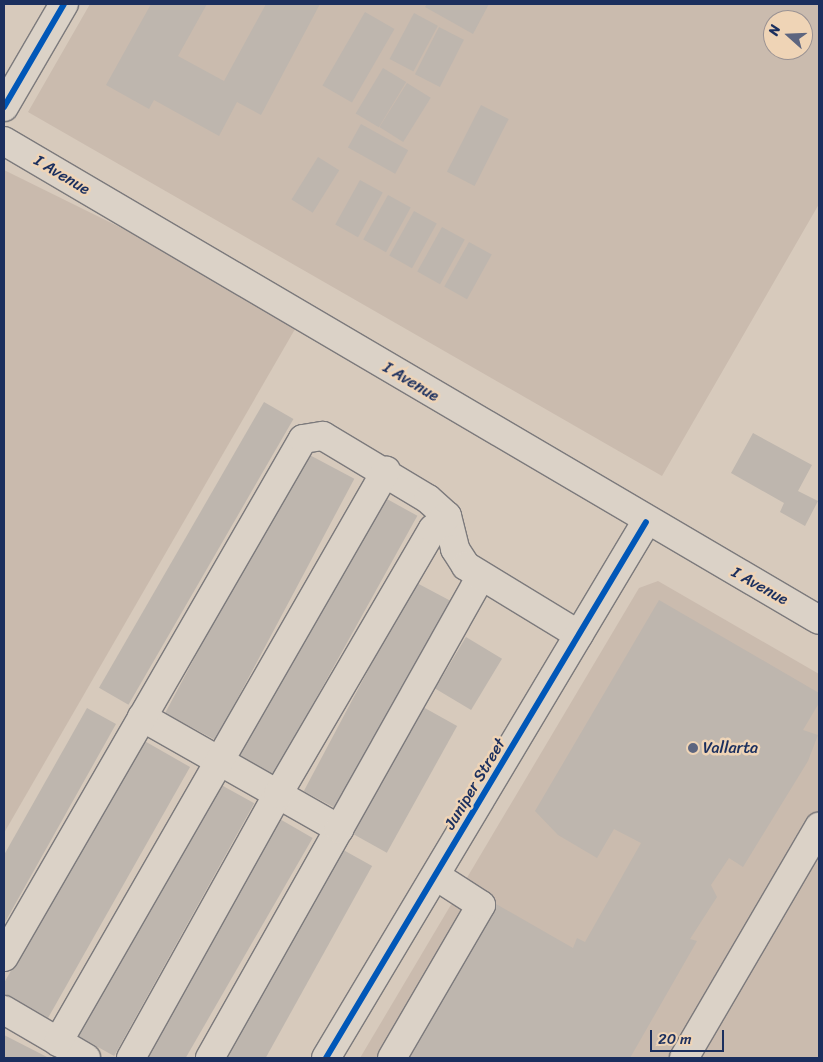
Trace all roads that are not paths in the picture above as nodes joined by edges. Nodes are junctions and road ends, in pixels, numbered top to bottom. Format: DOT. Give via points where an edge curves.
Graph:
graph roads {
  1 [pos="64,4"];
  2 [pos="4,107"];
  3 [pos="4,140"];
  4 [pos="386,470"];
  5 [pos="447,516"];
  6 [pos="646,522"];
  7 [pos="481,576"];
  8 [pos="819,620"];
  9 [pos="579,635"];
  10 [pos="142,717"];
  11 [pos="219,760"];
  12 [pos="278,794"];
  13 [pos="819,827"];
  14 [pos="339,829"];
  15 [pos="436,876"];
  16 [pos="4,957"];
  17 [pos="4,1010"];
  18 [pos="58,1042"];
  19 [pos="86,1058"];
  20 [pos="131,1058"];
  21 [pos="210,1058"];
  22 [pos="326,1058"];
  23 [pos="392,1058"];
  24 [pos="684,1058"];
  1 -- 2 [label="main road"];
  3 -- 6 [label="main road, I Avenue"];
  4 -- 5 [label="main road"];
  4 -- 10 [label="main road" via="322,436 303,439"];
  4 -- 11 [label="main road"];
  5 -- 7 [label="main road" via="455,549 466,566"];
  5 -- 12 [label="main road" via="433,529"];
  6 -- 8 [label="main road, I Avenue"];
  6 -- 9 [label="main road, Juniper Street"];
  7 -- 9 [label="main road"];
  7 -- 14 [label="main road"];
  9 -- 15 [label="main road, Juniper Street"];
  10 -- 11 [label="main road"];
  10 -- 16 [label="main road"];
  11 -- 12 [label="main road"];
  11 -- 18 [label="main road"];
  12 -- 14 [label="main road"];
  12 -- 20 [label="main road"];
  13 -- 24 [label="main road"];
  14 -- 21 [label="main road"];
  15 -- 22 [label="main road, Juniper Street"];
  15 -- 23 [label="main road" via="481,905"];
  17 -- 18 [label="main road"];
  18 -- 19 [label="main road"];
}
